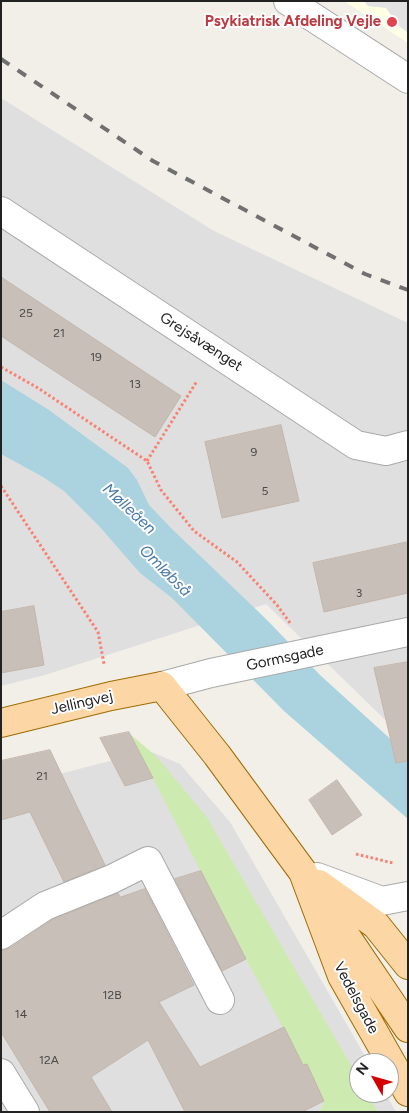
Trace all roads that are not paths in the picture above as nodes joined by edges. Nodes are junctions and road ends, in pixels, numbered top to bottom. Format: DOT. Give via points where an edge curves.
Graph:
graph roads {
  1 [pos="288,1"];
  2 [pos="408,79"];
  3 [pos="1,211"];
  4 [pos="408,445"];
  5 [pos="408,632"];
  6 [pos="162,686"];
  7 [pos="1,723"];
  8 [pos="303,872"];
  9 [pos="408,896"];
  10 [pos="1,935"];
  11 [pos="408,964"];
  12 [pos="220,1000"];
  13 [pos="408,1028"];
  14 [pos="1,1073"];
  15 [pos="408,1092"];
  16 [pos="25,1112"];
  1 -- 2 [label="street"];
  3 -- 4 [label="street, Grejsåvænget" via="356,445 386,451"];
  5 -- 6 [label="street, Gormsgade"];
  6 -- 7 [label="main road, Jellingvej"];
  6 -- 8 [label="main road, Vedelsgade"];
  8 -- 9 [label="street" via="382,901"];
  8 -- 11 [label="main road, Vedelsgade" via="376,925"];
  8 -- 13 [label="main road"];
  8 -- 15 [label="main road, Vedelsgade" via="342,976"];
  10 -- 12 [label="street" via="45,906 148,862"];
  14 -- 16 [label="street"];
}
